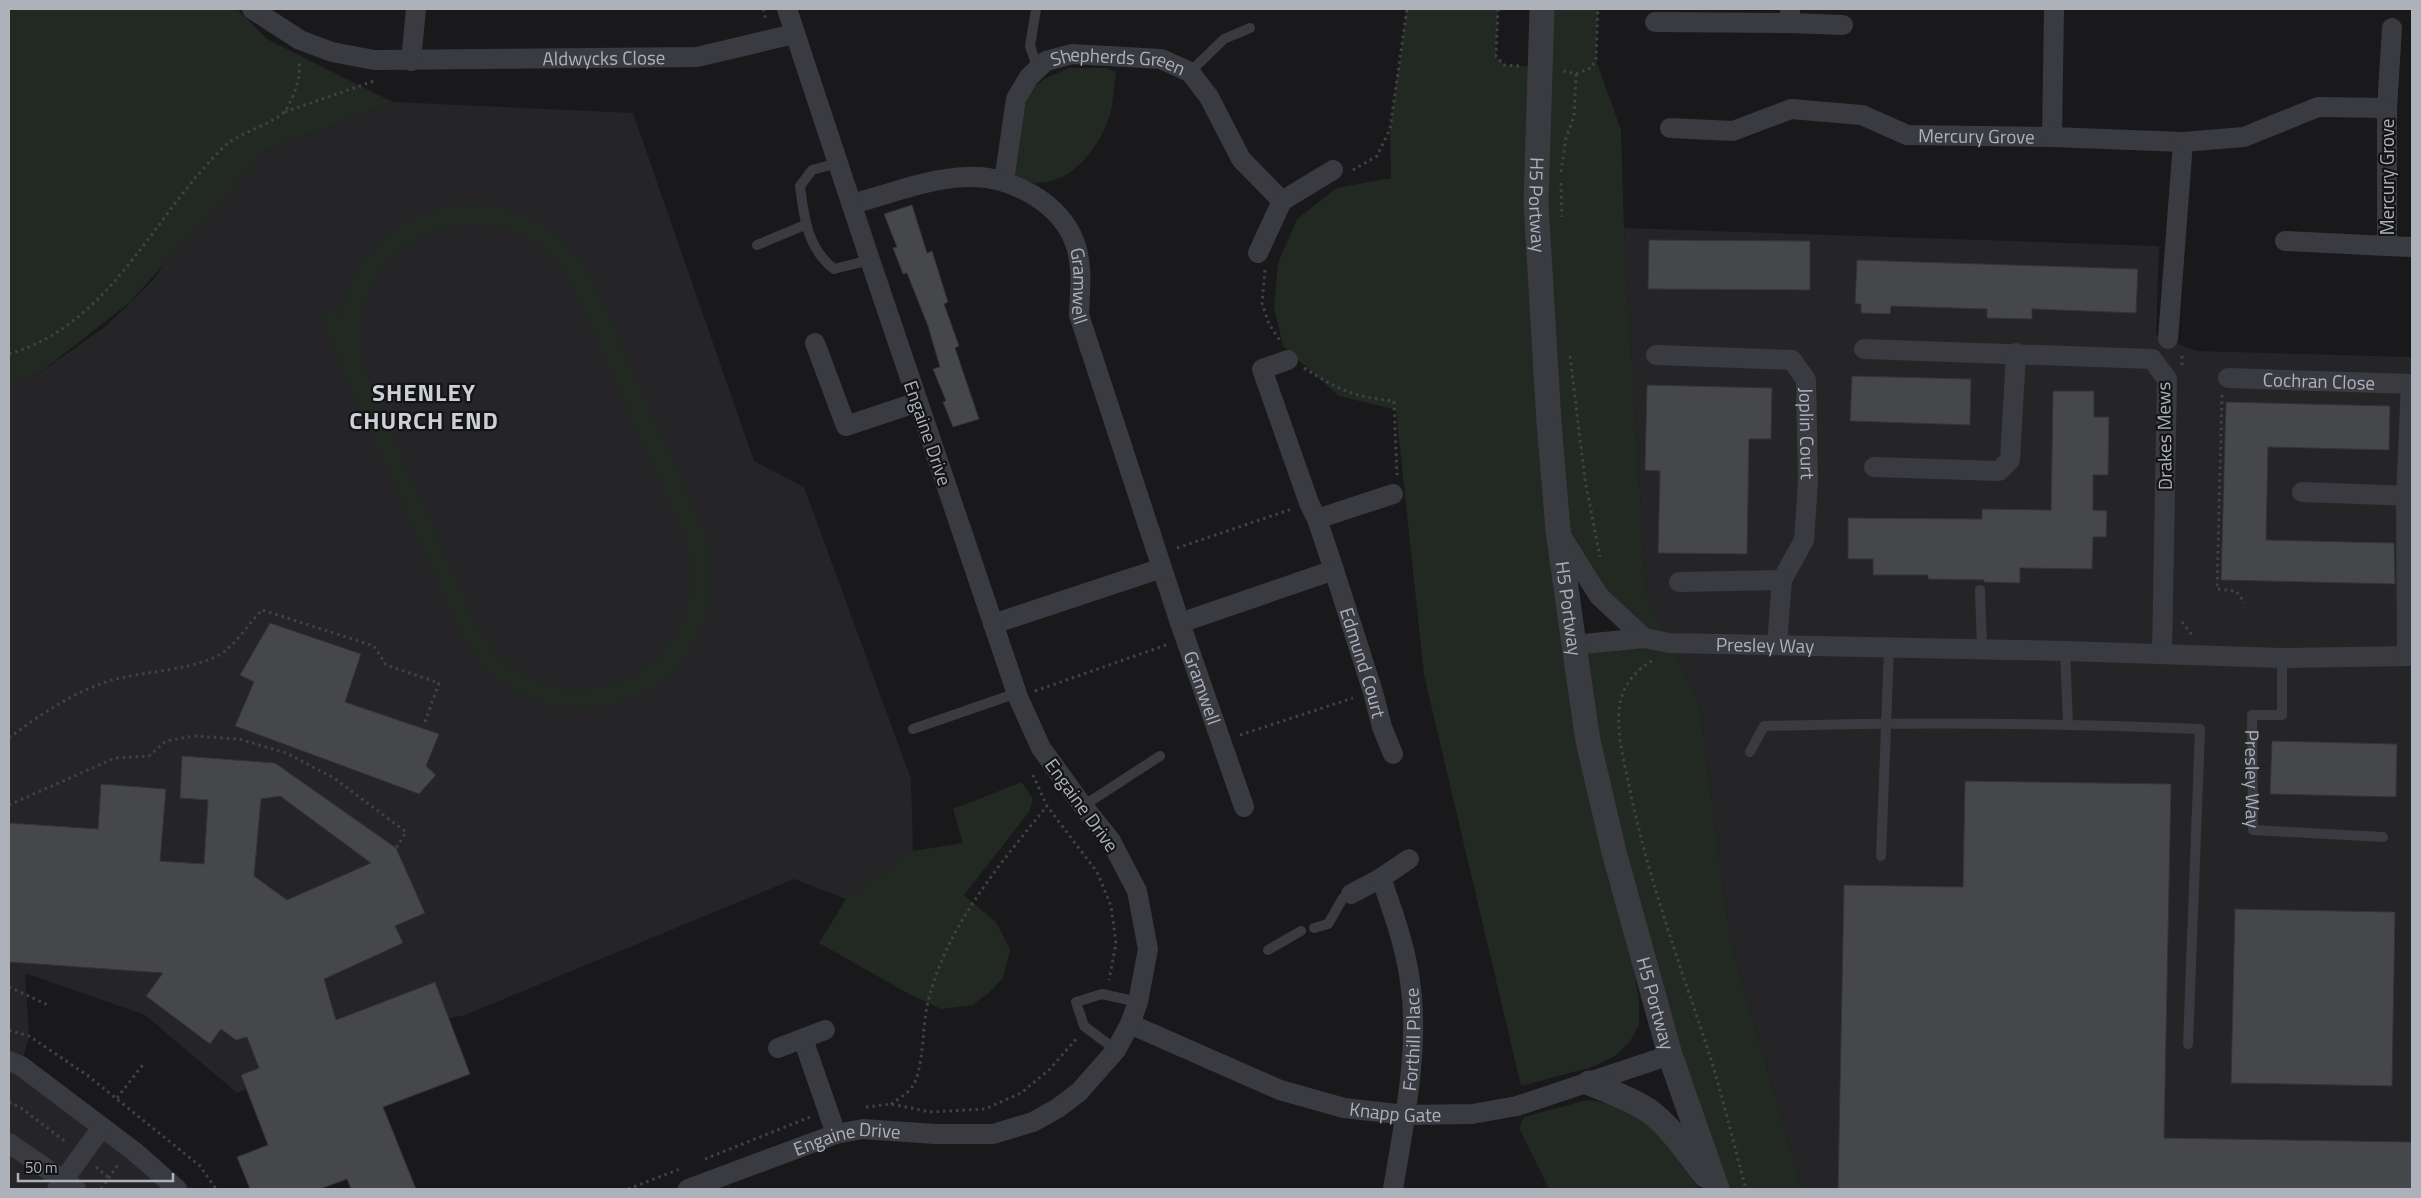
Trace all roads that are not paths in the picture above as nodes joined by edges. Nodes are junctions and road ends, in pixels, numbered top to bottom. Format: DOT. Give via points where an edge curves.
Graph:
graph roads {
  1 [pos="252,9"];
  2 [pos="416,9"];
  3 [pos="787,9"];
  4 [pos="1036,9"];
  5 [pos="1542,9"];
  6 [pos="2054,9"];
  7 [pos="1790,16"];
  8 [pos="1655,22"];
  9 [pos="1843,25"];
  10 [pos="1250,28"];
  11 [pos="2392,28"];
  12 [pos="794,34"];
  13 [pos="411,61"];
  14 [pos="1038,69"];
  15 [pos="1190,72"];
  16 [pos="2387,108"];
  17 [pos="1670,128"];
  18 [pos="2052,137"];
  19 [pos="2183,142"];
  20 [pos="838,163"];
  21 [pos="1333,170"];
  22 [pos="1004,181"];
  23 [pos="1282,201"];
  24 [pos="852,204"];
  25 [pos="805,225"];
  26 [pos="2285,241"];
  27 [pos="757,245"];
  28 [pos="2387,246"];
  29 [pos="2412,247"];
  30 [pos="1258,253"];
  31 [pos="870,260"];
  32 [pos="2168,340"];
  33 [pos="815,343"];
  34 [pos="1864,349"];
  35 [pos="2016,353"];
  36 [pos="1656,355"];
  37 [pos="1288,360"];
  38 [pos="2228,378"];
  39 [pos="2412,384"];
  40 [pos="918,402"];
  41 [pos="1874,468"];
  42 [pos="2302,492"];
  43 [pos="1393,494"];
  44 [pos="2409,496"];
  45 [pos="1313,511"];
  46 [pos="1558,530"];
  47 [pos="1160,561"];
  48 [pos="1334,570"];
  49 [pos="1782,580"];
  50 [pos="1679,582"];
  51 [pos="1980,590"];
  52 [pos="993,624"];
  53 [pos="1182,631"];
  54 [pos="1644,638"];
  55 [pos="1777,644"];
  56 [pos="1574,645"];
  57 [pos="1889,649"];
  58 [pos="1982,650"];
  59 [pos="2065,651"];
  60 [pos="2162,654"];
  61 [pos="2410,656"];
  62 [pos="2282,658"];
  63 [pos="1017,695"];
  64 [pos="1885,722"];
  65 [pos="2068,723"];
  66 [pos="913,729"];
  67 [pos="1750,752"];
  68 [pos="1393,754"];
  69 [pos="1160,756"];
  70 [pos="1083,806"];
  71 [pos="1244,807"];
  72 [pos="2384,837"];
  73 [pos="1881,856"];
  74 [pos="1409,859"];
  75 [pos="1381,878"];
  76 [pos="1351,894"];
  77 [pos="1314,928"];
  78 [pos="1301,932"];
  79 [pos="1268,950"];
  80 [pos="1138,1002"];
  81 [pos="1130,1024"];
  82 [pos="825,1030"];
  83 [pos="803,1040"];
  84 [pos="2188,1044"];
  85 [pos="778,1048"];
  86 [pos="1116,1050"];
  87 [pos="1670,1055"];
  88 [pos="9,1061"];
  89 [pos="1589,1083"];
  90 [pos="1406,1115"];
  91 [pos="102,1126"];
  92 [pos="836,1134"];
  93 [pos="9,1144"];
  94 [pos="66,1186"];
  95 [pos="177,1189"];
  96 [pos="691,1189"];
  97 [pos="1393,1189"];
  98 [pos="1716,1189"];
  1 -- 13 [label="street, Aldwycks Close" via="300,40 332,52 374,60"];
  2 -- 13 [label="street"];
  3 -- 12 [label="street, Engaine Drive"];
  4 -- 14 [label="lane" via="1030,46"];
  5 -- 46 [label="street, H5 Portway" via="1536,203"];
  6 -- 18 [label="street, Mercury Grove"];
  7 -- 8 [label="street"];
  7 -- 9 [label="street"];
  10 -- 15 [label="lane" via="1224,39"];
  11 -- 16 [label="street, Mercury Grove"];
  12 -- 13 [label="street, Aldwycks Close" via="697,57"];
  12 -- 20 [label="street, Engaine Drive"];
  14 -- 15 [label="street, Shepherds Green" via="1046,61 1072,54 1161,58"];
  14 -- 22 [label="street, Shepherds Green" via="1029,77 1016,99"];
  15 -- 23 [label="street, Shepherds Green" via="1209,97 1241,159"];
  16 -- 19 [label="street, Mercury Grove" via="2318,107 2244,137"];
  16 -- 28 [label="street, Mercury Grove"];
  17 -- 18 [label="street, Mercury Grove" via="1733,131 1791,109 1862,115 1907,135"];
  18 -- 19 [label="street, Mercury Grove"];
  19 -- 32 [label="street"];
  20 -- 24 [label="street, Engaine Drive"];
  20 -- 25 [label="lane" via="812,170 800,186"];
  21 -- 23 [label="street"];
  22 -- 24 [label="street, Gramwell" via="968,177 923,184"];
  22 -- 47 [label="street, Gramwell" via="1057,213 1075,242 1081,271 1079,315"];
  23 -- 30 [label="street"];
  24 -- 31 [label="street, Engaine Drive"];
  25 -- 27 [label="lane"];
  25 -- 31 [label="lane" via="822,259 834,269"];
  26 -- 28 [label="street, Mercury Grove"];
  28 -- 29 [label="street, Mercury Grove"];
  31 -- 40 [label="street, Engaine Drive"];
  33 -- 40 [label="street" via="846,426"];
  34 -- 35 [label="street, Drakes Mews"];
  35 -- 41 [label="street" via="2010,460 1999,471"];
  35 -- 60 [label="street, Drakes Mews" via="2152,359 2167,379"];
  36 -- 49 [label="street, Joplin Court" via="1792,360 1806,380 1808,482 1804,540"];
  37 -- 45 [label="street, Edmund Court" via="1256,371"];
  38 -- 39 [label="street, Cochran Close"];
  39 -- 44 [label="street, Cochran Close"];
  40 -- 52 [label="street, Engaine Drive"];
  42 -- 44 [label="street"];
  43 -- 45 [label="street"];
  44 -- 61 [label="street, Cochran Close"];
  45 -- 48 [label="street, Edmund Court"];
  46 -- 54 [label="street" via="1598,596"];
  46 -- 56 [label="street, H5 Portway"];
  47 -- 52 [label="street"];
  47 -- 53 [label="street, Gramwell"];
  48 -- 53 [label="street"];
  48 -- 68 [label="street, Edmund Court"];
  49 -- 50 [label="street"];
  49 -- 55 [label="street, Joplin Court"];
  51 -- 58 [label="lane"];
  52 -- 63 [label="street, Engaine Drive"];
  53 -- 71 [label="street, Gramwell"];
  54 -- 55 [label="street, Presley Way" via="1669,643"];
  54 -- 56 [label="street, Presley Way"];
  55 -- 57 [label="street, Presley Way"];
  56 -- 87 [label="street, H5 Portway" via="1588,741 1614,852"];
  57 -- 58 [label="street, Presley Way"];
  57 -- 64 [label="lane"];
  58 -- 59 [label="street, Presley Way"];
  59 -- 60 [label="street, Presley Way"];
  59 -- 65 [label="lane"];
  60 -- 62 [label="street, Presley Way"];
  61 -- 62 [label="street, Presley Way"];
  62 -- 72 [label="lane, Presley Way" via="2282,715 2252,715 2253,830"];
  63 -- 66 [label="lane"];
  63 -- 70 [label="street, Engaine Drive" via="1041,748"];
  64 -- 65 [label="lane"];
  64 -- 67 [label="lane" via="1764,726"];
  64 -- 73 [label="lane"];
  65 -- 84 [label="lane" via="2200,729"];
  69 -- 70 [label="lane"];
  70 -- 80 [label="street, Engaine Drive" via="1111,840 1137,891 1148,949"];
  74 -- 75 [label="street"];
  75 -- 76 [label="street"];
  75 -- 90 [label="street, Forthill Place" via="1400,931 1410,982 1412,1038"];
  76 -- 77 [label="lane" via="1343,898 1328,924"];
  78 -- 79 [label="lane"];
  80 -- 81 [label="street, Engaine Drive"];
  80 -- 86 [label="lane" via="1102,994 1076,1002 1084,1026"];
  81 -- 86 [label="street, Engaine Drive"];
  81 -- 90 [label="street, Knapp Gate" via="1280,1090 1344,1108"];
  82 -- 83 [label="street"];
  83 -- 85 [label="street"];
  83 -- 92 [label="street"];
  86 -- 92 [label="street, Engaine Drive" via="1079,1092 1034,1122 993,1134 863,1129"];
  87 -- 89 [label="street, Knapp Gate"];
  87 -- 98 [label="street, H5 Portway"];
  88 -- 91 [label="street" via="21,1066"];
  89 -- 90 [label="street, Knapp Gate" via="1517,1106 1472,1114"];
  89 -- 98 [label="street" via="1648,1111 1670,1130"];
  90 -- 97 [label="street, Forthill Place"];
  91 -- 94 [label="street" via="82,1154"];
  91 -- 95 [label="street"];
  92 -- 96 [label="street, Engaine Drive"];
  93 -- 94 [label="street"];
}
